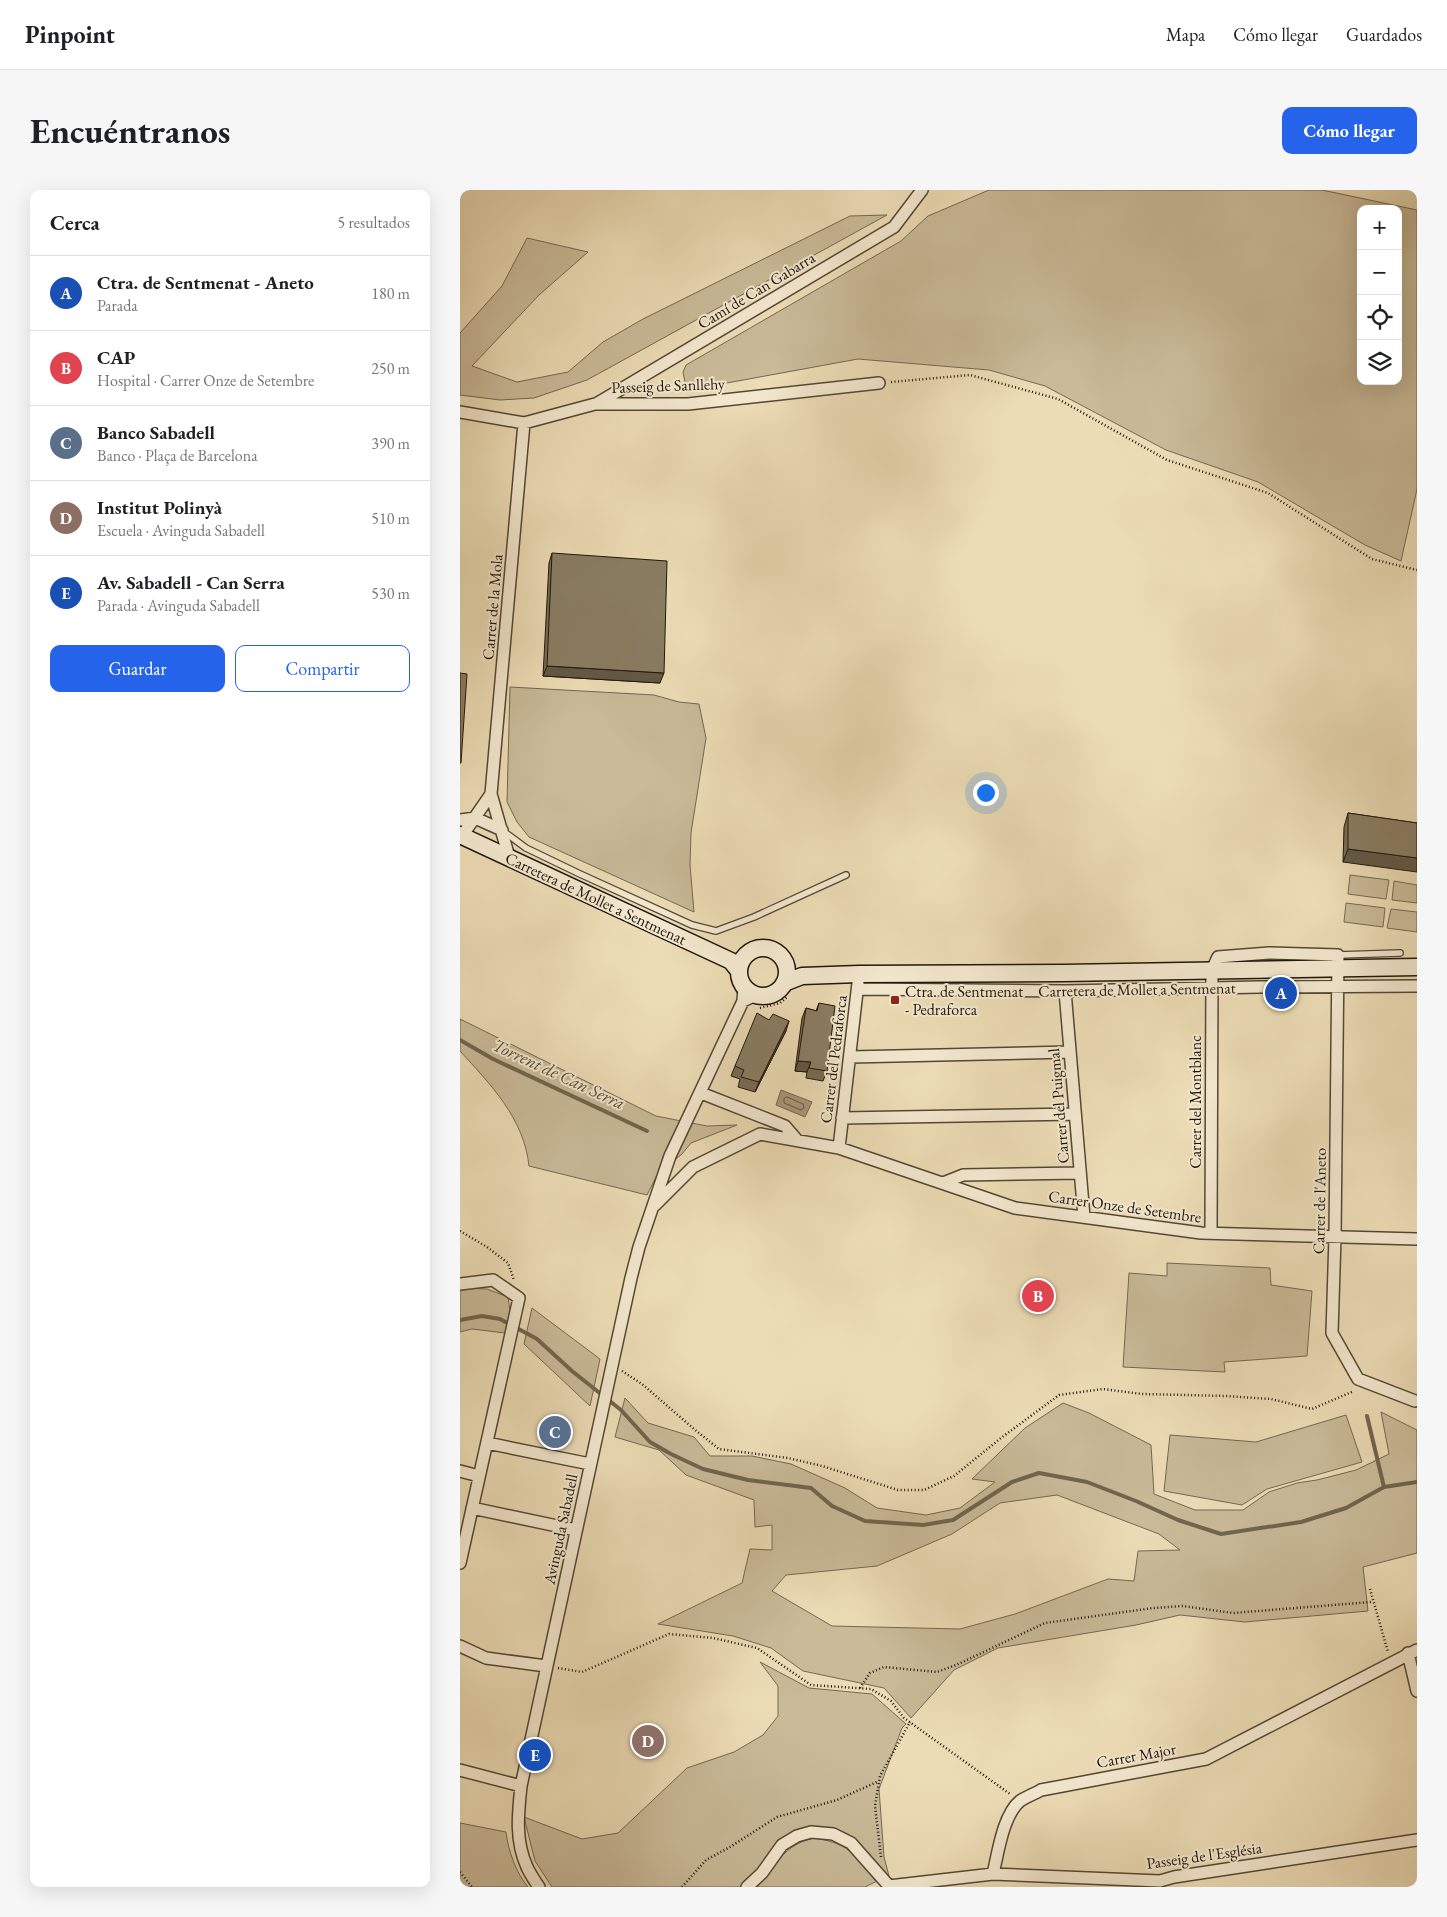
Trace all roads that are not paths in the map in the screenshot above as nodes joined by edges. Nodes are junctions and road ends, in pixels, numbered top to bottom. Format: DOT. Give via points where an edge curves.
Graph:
graph roads {
  1 [pos="922,190"];
  2 [pos="880,383"];
  3 [pos="595,404"];
  4 [pos="460,412"];
  5 [pos="524,423"];
  6 [pos="491,794"];
  7 [pos="475,818"];
  8 [pos="461,830"];
  9 [pos="502,830"];
  10 [pos="509,857"];
  11 [pos="846,875"];
  12 [pos="1400,953"];
  13 [pos="1338,962"];
  14 [pos="787,966"];
  15 [pos="1417,967"];
  16 [pos="1212,970"];
  17 [pos="802,976"];
  18 [pos="743,979"];
  19 [pos="858,981"];
  20 [pos="784,983"];
  21 [pos="1417,986"];
  22 [pos="1337,987"];
  23 [pos="1212,989"];
  24 [pos="1065,991"];
  25 [pos="1069,1052"];
  26 [pos="850,1057"];
  27 [pos="701,1093"];
  28 [pos="1075,1114"];
  29 [pos="842,1118"];
  30 [pos="797,1140"];
  31 [pos="839,1148"];
  32 [pos="1080,1173"];
  33 [pos="942,1183"];
  34 [pos="652,1208"];
  35 [pos="1084,1217"];
  36 [pos="1211,1233"];
  37 [pos="1336,1237"];
  38 [pos="1417,1239"];
  39 [pos="460,1284"];
  40 [pos="1415,1401"];
  41 [pos="487,1443"];
  42 [pos="590,1464"];
  43 [pos="460,1471"];
  44 [pos="480,1476"];
  45 [pos="472,1508"];
  46 [pos="576,1530"];
  47 [pos="460,1563"];
  48 [pos="460,1646"];
  49 [pos="1413,1652"];
  50 [pos="546,1666"];
  51 [pos="1417,1692"];
  52 [pos="460,1770"];
  53 [pos="520,1786"];
  54 [pos="1417,1840"];
  55 [pos="993,1874"];
  56 [pos="1175,1882"];
  57 [pos="539,1887"];
  58 [pos="747,1887"];
  1 -- 3 [label="street, Camí de Can Gabarra" via="894,228"];
  2 -- 3 [label="street, Passeig de Sanllehy" via="688,404"];
  3 -- 5 [label="street, Passeig de Sanllehy"];
  4 -- 5 [label="street, Passeig de Sanllehy"];
  5 -- 6 [label="street, Carrer de la Mola"];
  6 -- 7 [label="street, Carrer de la Mola"];
  6 -- 9 [label="street, Carrer de la Mola"];
  7 -- 8 [label="street, Carrer de la Mola"];
  7 -- 8 [label="street"];
  7 -- 9 [label="street"];
  8 -- 10 [label="street, Carretera de Mollet a Sentmenat"];
  9 -- 10 [label="street, Carrer de la Mola"];
  9 -- 11 [label="lane" via="526,848 580,874 692,925 716,931"];
  10 -- 18 [label="street, Carretera de Mollet a Sentmenat"];
  12 -- 13 [label="lane"];
  13 -- 15 [label="street, Carretera de Mollet a Sentmenat"];
  13 -- 16 [label="street, Carretera de Mollet a Sentmenat"];
  13 -- 22 [label="street, Carrer de l'Aneto"];
  14 -- 17 [label="street"];
  14 -- 18 [label="street" via="782,956 762,947 752,950"];
  14 -- 20 [label="street"];
  16 -- 19 [label="street, Carretera de Mollet a Sentmenat"];
  16 -- 23 [label="street, Carrer del Montblanc"];
  17 -- 19 [label="street, Carretera de Mollet a Sentmenat"];
  17 -- 20 [label="street, Carretera de Mollet a Sentmenat"];
  18 -- 20 [label="street, Carretera de Mollet a Sentmenat" via="767,995"];
  18 -- 27 [label="street"];
  19 -- 24 [label="street, Carretera de Mollet a Sentmenat"];
  19 -- 26 [label="street, Carrer del Pedraforca"];
  21 -- 22 [label="street, Carretera de Mollet a Sentmenat"];
  22 -- 23 [label="street, Carretera de Mollet a Sentmenat"];
  22 -- 37 [label="street, Carrer de l'Aneto"];
  23 -- 24 [label="street, Carretera de Mollet a Sentmenat"];
  23 -- 36 [label="street, Carrer del Montblanc"];
  24 -- 25 [label="street, Carrer del Puigmal"];
  25 -- 26 [label="street"];
  25 -- 28 [label="street, Carrer del Puigmal"];
  26 -- 29 [label="street, Carrer del Pedraforca"];
  27 -- 30 [label="street" via="785,1126"];
  27 -- 34 [label="street" via="670,1156"];
  28 -- 29 [label="street"];
  28 -- 32 [label="street, Carrer del Puigmal"];
  29 -- 31 [label="street, Carrer del Pedraforca"];
  30 -- 31 [label="street, Avinguda Sabadell"];
  30 -- 34 [label="street, Avinguda Sabadell" via="760,1134 693,1167"];
  31 -- 33 [label="street, Carrer Onze de Setembre"];
  32 -- 33 [label="street" via="963,1175"];
  32 -- 35 [label="street, Carrer del Puigmal"];
  33 -- 35 [label="street, Carrer Onze de Setembre" via="1015,1208"];
  34 -- 42 [label="street, Avinguda Sabadell" via="630,1278"];
  35 -- 36 [label="street, Carrer Onze de Setembre"];
  36 -- 37 [label="street, Carrer Onze de Setembre"];
  37 -- 38 [label="street, Carrer Onze de Setembre"];
  37 -- 40 [label="street, Carrer de l'Aneto" via="1332,1333 1358,1379"];
  39 -- 41 [label="street" via="493,1280 519,1298"];
  41 -- 42 [label="street"];
  41 -- 44 [label="street"];
  42 -- 46 [label="street, Avinguda Sabadell"];
  43 -- 44 [label="street"];
  44 -- 45 [label="street"];
  45 -- 46 [label="street"];
  45 -- 47 [label="street"];
  46 -- 50 [label="street, Avinguda Sabadell"];
  48 -- 50 [label="street" via="486,1658"];
  49 -- 51 [label="street"];
  49 -- 55 [label="street, Carrer Major" via="1206,1759 1041,1790 1020,1801 1004,1829"];
  50 -- 53 [label="street, Avinguda Sabadell"];
  52 -- 53 [label="street"];
  53 -- 57 [label="street, Avinguda Sabadell" via="517,1822 521,1847 527,1868"];
  54 -- 56 [label="street, Passeig de l'Església"];
  55 -- 56 [label="street, Passeig de l'Església"];
  55 -- 58 [label="street" via="889,1886 851,1843 833,1834 811,1832 782,1845 762,1873"];
}
